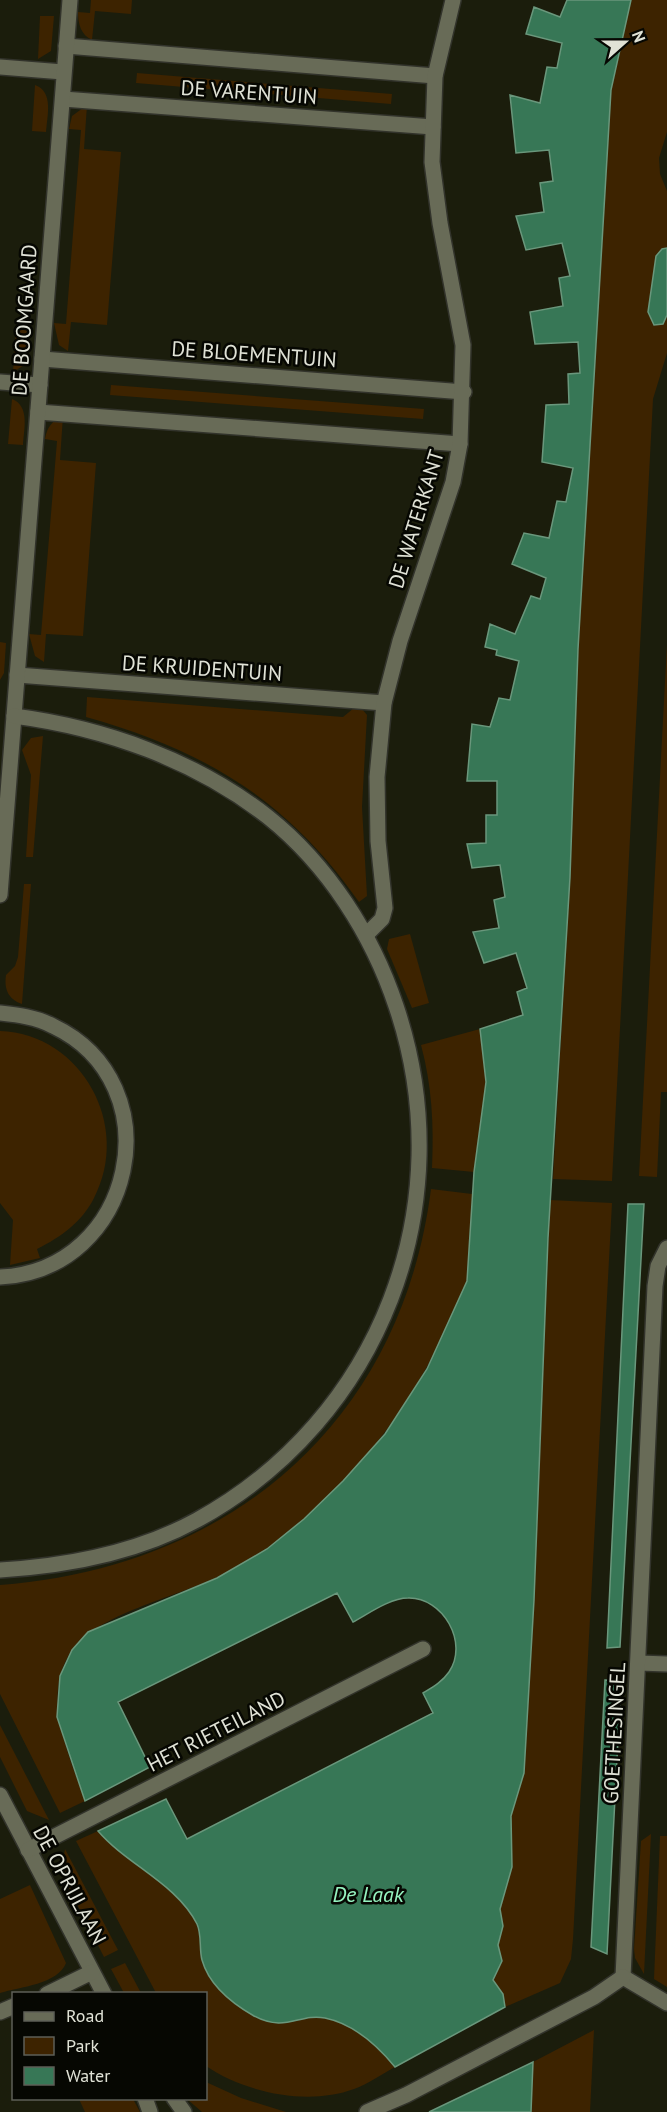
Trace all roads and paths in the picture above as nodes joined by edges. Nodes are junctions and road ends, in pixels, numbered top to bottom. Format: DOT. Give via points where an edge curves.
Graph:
graph roads {
  1 [pos="69,0"];
  2 [pos="453,0"];
  3 [pos="66,46"];
  4 [pos="0,67"];
  5 [pos="63,72"];
  6 [pos="435,76"];
  7 [pos="63,99"];
  8 [pos="433,127"];
  9 [pos="42,359"];
  10 [pos="0,382"];
  11 [pos="40,385"];
  12 [pos="464,392"];
  13 [pos="38,412"];
  14 [pos="460,444"];
  15 [pos="17,675"];
  16 [pos="8,698"];
  17 [pos="384,703"];
  18 [pos="14,716"];
  19 [pos="0,895"];
  20 [pos="366,935"];
  21 [pos="0,1013"];
  22 [pos="667,1248"];
  23 [pos="0,1277"];
  24 [pos="0,1570"];
  25 [pos="423,1649"];
  26 [pos="639,1663"];
  27 [pos="667,1664"];
  28 [pos="0,1795"];
  29 [pos="28,1851"];
  30 [pos="92,1972"];
  31 [pos="623,1977"];
  32 [pos="51,1992"];
  33 [pos="103,1992"];
  34 [pos="667,2003"];
  35 [pos="406,2095"];
  36 [pos="367,2112"];
  37 [pos="379,2112"];
  1 -- 3 [label="street, DE BOOMGAARD"];
  2 -- 6 [label="street, DE WATERKANT"];
  3 -- 5 [label="street, DE BOOMGAARD"];
  3 -- 6 [label="street, DE VARENTUIN"];
  4 -- 5 [label="street"];
  5 -- 7 [label="street, DE BOOMGAARD"];
  6 -- 8 [label="street, DE WATERKANT"];
  7 -- 8 [label="street, DE VARENTUIN"];
  7 -- 9 [label="street, DE BOOMGAARD"];
  8 -- 12 [label="street, DE WATERKANT" via="436,199 460,323"];
  9 -- 11 [label="street, DE BOOMGAARD"];
  9 -- 12 [label="street, DE BLOEMENTUIN"];
  10 -- 11 [label="street"];
  11 -- 13 [label="street, DE BOOMGAARD"];
  12 -- 14 [label="street, DE WATERKANT"];
  13 -- 14 [label="street"];
  13 -- 15 [label="street, DE BOOMGAARD"];
  14 -- 17 [label="street, DE WATERKANT" via="446,505 400,640"];
  15 -- 16 [label="street, DE BOOMGAARD"];
  15 -- 17 [label="street, DE KRUIDENTUIN"];
  16 -- 18 [label="street, DE BOOMGAARD"];
  17 -- 20 [label="street, DE WATERKANT" via="377,777 378,841 386,908 382,919"];
  18 -- 19 [label="street, DE BOOMGAARD"];
  18 -- 20 [label="street" via="101,734 174,760 213,780 294,841"];
  20 -- 24 [label="street" via="392,993 407,1040 421,1144 413,1221 404,1260 394,1293 367,1351 304,1439 261,1477 196,1520 130,1548 63,1564"];
  21 -- 23 [label="street" via="49,1023 88,1050 115,1090 123,1114 127,1154 118,1193 83,1244 50,1265"];
  22 -- 26 [label="street, GOETHESINGEL" via="658,1266 655,1287"];
  25 -- 29 [label="street, HET RIETEILAND"];
  26 -- 27 [label="street"];
  26 -- 31 [label="street, GOETHESINGEL"];
  28 -- 29 [label="street, DE OPRIJLAAN"];
  29 -- 30 [label="street, DE OPRIJLAAN"];
  30 -- 32 [label="street"];
  30 -- 33 [label="street, DE OPRIJLAAN"];
  31 -- 34 [label="street"];
  31 -- 35 [label="street" via="594,1997"];
  35 -- 36 [label="street"];
  35 -- 37 [label="street"];
}
